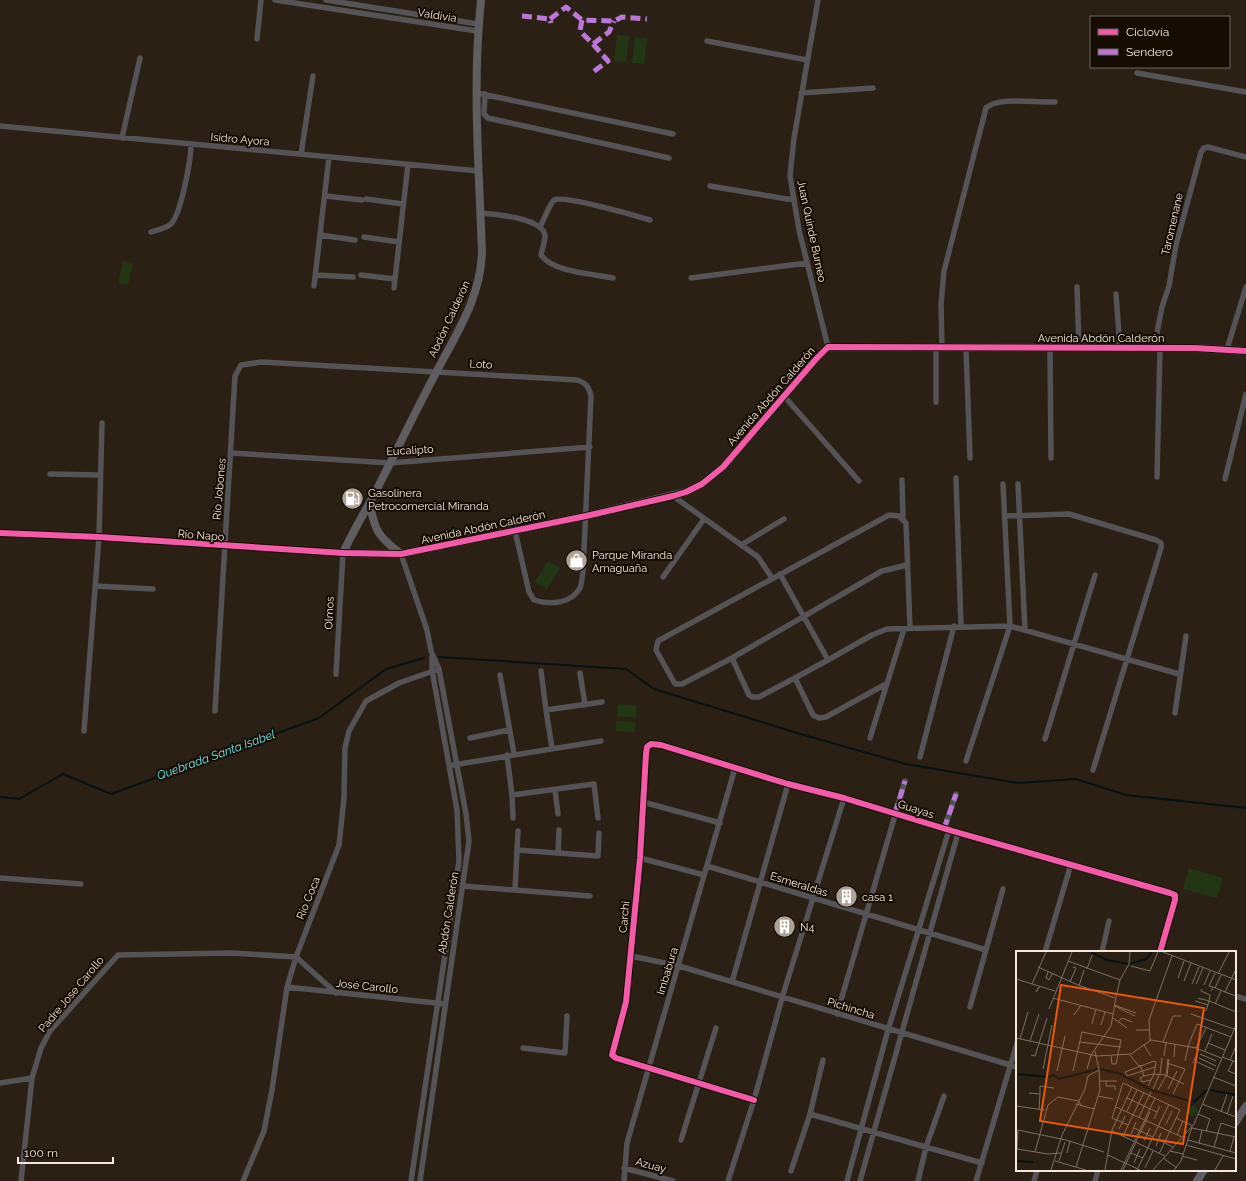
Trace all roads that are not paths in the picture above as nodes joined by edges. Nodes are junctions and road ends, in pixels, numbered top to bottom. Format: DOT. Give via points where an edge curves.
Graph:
graph roads {
  1 [pos="261,0"];
  2 [pos="275,0"];
  3 [pos="326,0"];
  4 [pos="481,0"];
  5 [pos="818,0"];
  6 [pos="299,2"];
  7 [pos="478,27"];
  8 [pos="257,39"];
  9 [pos="707,42"];
  10 [pos="140,58"];
  11 [pos="807,60"];
  12 [pos="1137,73"];
  13 [pos="313,76"];
  14 [pos="873,88"];
  15 [pos="1246,92"];
  16 [pos="801,93"];
  17 [pos="481,94"];
  18 [pos="1055,102"];
  19 [pos="486,116"];
  20 [pos="477,123"];
  21 [pos="0,126"];
  22 [pos="673,134"];
  23 [pos="122,138"];
  24 [pos="191,144"];
  25 [pos="301,154"];
  26 [pos="329,157"];
  27 [pos="1246,157"];
  28 [pos="669,158"];
  29 [pos="408,164"];
  30 [pos="479,171"];
  31 [pos="710,186"];
  32 [pos="325,196"];
  33 [pos="793,199"];
  34 [pos="403,204"];
  35 [pos="480,213"];
  36 [pos="650,220"];
  37 [pos="540,228"];
  38 [pos="151,232"];
  39 [pos="320,236"];
  40 [pos="364,237"];
  41 [pos="355,240"];
  42 [pos="399,242"];
  43 [pos="807,263"];
  44 [pos="316,274"];
  45 [pos="361,275"];
  46 [pos="353,277"];
  47 [pos="613,278"];
  48 [pos="691,278"];
  49 [pos="395,280"];
  50 [pos="314,286"];
  51 [pos="1076,287"];
  52 [pos="1246,287"];
  53 [pos="394,288"];
  54 [pos="1116,294"];
  55 [pos="828,347"];
  56 [pos="939,348"];
  57 [pos="966,348"];
  58 [pos="1050,348"];
  59 [pos="1079,348"];
  60 [pos="1120,348"];
  61 [pos="1157,348"];
  62 [pos="1228,349"];
  63 [pos="1246,351"];
  64 [pos="241,365"];
  65 [pos="436,372"];
  66 [pos="1246,394"];
  67 [pos="784,396"];
  68 [pos="936,402"];
  69 [pos="102,423"];
  70 [pos="590,447"];
  71 [pos="231,453"];
  72 [pos="970,458"];
  73 [pos="1051,458"];
  74 [pos="390,462"];
  75 [pos="50,474"];
  76 [pos="99,475"];
  77 [pos="1157,477"];
  78 [pos="956,478"];
  79 [pos="1225,479"];
  80 [pos="902,480"];
  81 [pos="859,481"];
  82 [pos="1003,484"];
  83 [pos="1018,484"];
  84 [pos="673,496"];
  85 [pos="370,503"];
  86 [pos="586,516"];
  87 [pos="1006,516"];
  88 [pos="1020,516"];
  89 [pos="903,518"];
  90 [pos="704,519"];
  91 [pos="784,519"];
  92 [pos="515,531"];
  93 [pos="0,532"];
  94 [pos="99,537"];
  95 [pos="741,545"];
  96 [pos="224,547"];
  97 [pos="343,553"];
  98 [pos="401,554"];
  99 [pos="907,565"];
  100 [pos="780,574"];
  101 [pos="1095,575"];
  102 [pos="662,577"];
  103 [pos="772,578"];
  104 [pos="95,586"];
  105 [pos="153,589"];
  106 [pos="804,617"];
  107 [pos="954,626"];
  108 [pos="961,626"];
  109 [pos="1010,626"];
  110 [pos="907,629"];
  111 [pos="1025,630"];
  112 [pos="1186,636"];
  113 [pos="1073,645"];
  114 [pos="431,651"];
  115 [pos="732,658"];
  116 [pos="828,660"];
  117 [pos="1126,660"];
  118 [pos="439,669"];
  119 [pos="432,670"];
  120 [pos="541,671"];
  121 [pos="580,673"];
  122 [pos="336,674"];
  123 [pos="1179,674"];
  124 [pos="500,675"];
  125 [pos="795,678"];
  126 [pos="886,684"];
  127 [pos="602,702"];
  128 [pos="585,705"];
  129 [pos="546,710"];
  130 [pos="215,711"];
  131 [pos="1175,713"];
  132 [pos="510,730"];
  133 [pos="84,731"];
  134 [pos="470,738"];
  135 [pos="870,738"];
  136 [pos="1045,739"];
  137 [pos="600,741"];
  138 [pos="651,744"];
  139 [pos="552,748"];
  140 [pos="514,754"];
  141 [pos="507,756"];
  142 [pos="920,757"];
  143 [pos="966,761"];
  144 [pos="456,764"];
  145 [pos="449,766"];
  146 [pos="735,768"];
  147 [pos="1093,770"];
  148 [pos="905,781"];
  149 [pos="788,784"];
  150 [pos="555,790"];
  151 [pos="956,794"];
  152 [pos="512,795"];
  153 [pos="844,798"];
  154 [pos="643,802"];
  155 [pos="895,813"];
  156 [pos="558,814"];
  157 [pos="513,818"];
  158 [pos="598,818"];
  159 [pos="720,823"];
  160 [pos="559,830"];
  161 [pos="947,830"];
  162 [pos="518,831"];
  163 [pos="599,833"];
  164 [pos="958,833"];
  165 [pos="518,850"];
  166 [pos="558,853"];
  167 [pos="640,858"];
  168 [pos="1071,864"];
  169 [pos="707,866"];
  170 [pos="704,875"];
  171 [pos="0,878"];
  172 [pos="760,883"];
  173 [pos="81,884"];
  174 [pos="463,886"];
  175 [pos="1003,889"];
  176 [pos="515,890"];
  177 [pos="590,896"];
  178 [pos="815,900"];
  179 [pos="866,915"];
  180 [pos="1109,921"];
  181 [pos="920,929"];
  182 [pos="931,932"];
  183 [pos="986,950"];
  184 [pos="1045,951"];
  185 [pos="1102,951"];
  186 [pos="1160,951"];
  187 [pos="631,956"];
  188 [pos="296,957"];
  189 [pos="679,966"];
  190 [pos="732,982"];
  191 [pos="287,987"];
  192 [pos="336,993"];
  193 [pos="1236,996"];
  194 [pos="782,998"];
  195 [pos="1246,999"];
  196 [pos="437,1003"];
  197 [pos="445,1004"];
  198 [pos="970,1007"];
  199 [pos="837,1014"];
  200 [pos="567,1016"];
  201 [pos="716,1028"];
  202 [pos="888,1030"];
  203 [pos="901,1034"];
  204 [pos="1016,1046"];
  205 [pos="523,1048"];
  206 [pos="823,1060"];
  207 [pos="1010,1066"];
  208 [pos="647,1068"];
  209 [pos="1016,1068"];
  210 [pos="32,1078"];
  211 [pos="0,1083"];
  212 [pos="699,1083"];
  213 [pos="944,1096"];
  214 [pos="754,1100"];
  215 [pos="1246,1106"];
  216 [pos="810,1114"];
  217 [pos="1236,1121"];
  218 [pos="862,1130"];
  219 [pos="874,1133"];
  220 [pos="681,1140"];
  221 [pos="926,1147"];
  222 [pos="982,1163"];
  223 [pos="624,1168"];
  224 [pos="790,1170"];
  225 [pos="1037,1171"];
  226 [pos="1098,1171"];
  227 [pos="1203,1171"];
  228 [pos="21,1181"];
  229 [pos="243,1181"];
  230 [pos="411,1181"];
  231 [pos="420,1181"];
  232 [pos="624,1181"];
  233 [pos="673,1181"];
  234 [pos="728,1181"];
  235 [pos="848,1181"];
  236 [pos="860,1181"];
  237 [pos="918,1181"];
  238 [pos="976,1181"];
  239 [pos="1034,1181"];
  240 [pos="1095,1181"];
  241 [pos="1197,1181"];
  1 -- 8 [label="street"];
  2 -- 6 [label="street, Valdivia"];
  3 -- 7 [label="street, Valdivia"];
  4 -- 7 [label="street, Abdón Calderón"];
  5 -- 11 [label="street, Juan Quinde Burneo"];
  6 -- 7 [label="street, Valdivia"];
  7 -- 17 [label="street, Abdón Calderón"];
  9 -- 11 [label="street"];
  10 -- 23 [label="street"];
  11 -- 16 [label="street, Juan Quinde Burneo"];
  12 -- 15 [label="street"];
  13 -- 25 [label="street"];
  14 -- 16 [label="street"];
  16 -- 33 [label="street, Juan Quinde Burneo" via="790,176"];
  17 -- 19 [label="street"];
  17 -- 20 [label="street, Abdón Calderón"];
  17 -- 22 [label="street"];
  18 -- 56 [label="street" via="991,102 986,108 944,271"];
  19 -- 20 [label="street"];
  19 -- 28 [label="street"];
  20 -- 30 [label="street, Abdón Calderón"];
  21 -- 23 [label="street, Isidro Ayora"];
  23 -- 24 [label="street, Isidro Ayora"];
  24 -- 25 [label="street, Isidro Ayora"];
  24 -- 38 [label="street" via="176,218 170,225"];
  25 -- 26 [label="street, Isidro Ayora"];
  26 -- 29 [label="street, Isidro Ayora"];
  26 -- 32 [label="street"];
  27 -- 61 [label="street, Taromenane" via="1208,147 1201,152 1162,307"];
  29 -- 30 [label="street, Isidro Ayora"];
  29 -- 34 [label="street"];
  30 -- 35 [label="street, Abdón Calderón"];
  31 -- 33 [label="street"];
  32 -- 34 [label="street"];
  32 -- 39 [label="street"];
  33 -- 43 [label="street, Juan Quinde Burneo"];
  34 -- 42 [label="street"];
  35 -- 37 [label="street" via="521,218"];
  35 -- 65 [label="street, Abdón Calderón" via="481,261 476,291"];
  36 -- 37 [label="street" via="559,199 552,203"];
  37 -- 47 [label="street" via="545,236 541,255 544,260 555,266"];
  39 -- 41 [label="street"];
  39 -- 44 [label="street"];
  40 -- 42 [label="street"];
  42 -- 49 [label="street"];
  43 -- 48 [label="street"];
  43 -- 55 [label="street, Juan Quinde Burneo"];
  44 -- 46 [label="street"];
  44 -- 50 [label="street"];
  45 -- 49 [label="street"];
  49 -- 53 [label="street"];
  51 -- 59 [label="street"];
  52 -- 62 [label="street"];
  54 -- 60 [label="street"];
  55 -- 56 [label="street, Avenida Abdón Calderón"];
  55 -- 67 [label="street, Avenida Abdón Calderón"];
  56 -- 57 [label="street, Avenida Abdón Calderón"];
  56 -- 68 [label="street"];
  57 -- 58 [label="street, Avenida Abdón Calderón"];
  57 -- 72 [label="street"];
  58 -- 59 [label="street, Avenida Abdón Calderón"];
  58 -- 73 [label="street"];
  59 -- 60 [label="street, Avenida Abdón Calderón"];
  60 -- 61 [label="street, Avenida Abdón Calderón"];
  61 -- 62 [label="street, Avenida Abdón Calderón"];
  61 -- 77 [label="street"];
  62 -- 63 [label="street, Avenida Abdón Calderón"];
  64 -- 65 [label="street, Loto" via="262,362"];
  64 -- 71 [label="street, Río Jobones" via="235,376"];
  65 -- 70 [label="street, Loto" via="584,382 591,396"];
  65 -- 74 [label="street, Abdón Calderón"];
  66 -- 79 [label="street"];
  67 -- 81 [label="street"];
  67 -- 84 [label="street, Avenida Abdón Calderón" via="723,467 702,484"];
  69 -- 76 [label="street"];
  70 -- 74 [label="street, Eucalipto"];
  70 -- 86 [label="street, Loto"];
  71 -- 74 [label="street, Eucalipto"];
  71 -- 96 [label="street, Río Jobones"];
  74 -- 85 [label="street, Abdón Calderón"];
  75 -- 76 [label="street"];
  76 -- 94 [label="street"];
  78 -- 108 [label="street"];
  80 -- 89 [label="street"];
  82 -- 87 [label="street"];
  83 -- 88 [label="street"];
  84 -- 86 [label="street, Avenida Abdón Calderón"];
  84 -- 90 [label="street"];
  85 -- 97 [label="street, Abdón Calderón"];
  85 -- 98 [label="street" via="372,520 380,537"];
  86 -- 92 [label="street, Avenida Abdón Calderón"];
  86 -- 92 [label="street, Loto" via="584,572 580,588 570,598 557,603 534,600 529,592"];
  87 -- 88 [label="street"];
  87 -- 109 [label="street"];
  88 -- 111 [label="street"];
  88 -- 117 [label="street" via="1069,514 1161,543"];
  89 -- 99 [label="street" via="906,522"];
  89 -- 100 [label="street" via="893,515 883,517"];
  90 -- 95 [label="street"];
  90 -- 102 [label="street"];
  91 -- 95 [label="street"];
  92 -- 98 [label="street, Avenida Abdón Calderón"];
  93 -- 94 [label="street, Río Napo"];
  94 -- 96 [label="street, Río Napo"];
  94 -- 104 [label="street"];
  95 -- 103 [label="street" via="758,557"];
  96 -- 97 [label="street, Río Napo"];
  96 -- 130 [label="street, Río Jobones"];
  97 -- 98 [label="street, Río Napo"];
  97 -- 122 [label="street, Olmos"];
  98 -- 114 [label="street, Abdón Calderón"];
  99 -- 106 [label="street" via="882,572"];
  99 -- 110 [label="street"];
  100 -- 103 [label="street"];
  100 -- 106 [label="street"];
  101 -- 113 [label="street"];
  103 -- 115 [label="street" via="658,641 656,645 656,650 676,684 682,684"];
  104 -- 105 [label="street"];
  104 -- 133 [label="street"];
  106 -- 115 [label="street"];
  106 -- 116 [label="street"];
  107 -- 108 [label="street"];
  107 -- 110 [label="street"];
  107 -- 142 [label="street"];
  108 -- 109 [label="street"];
  109 -- 111 [label="street"];
  109 -- 143 [label="street"];
  110 -- 116 [label="street" via="880,631"];
  110 -- 126 [label="street"];
  111 -- 113 [label="street"];
  112 -- 123 [label="street"];
  113 -- 117 [label="street"];
  113 -- 136 [label="street"];
  114 -- 118 [label="street, Abdón Calderón"];
  114 -- 119 [label="street, Abdón Calderón"];
  115 -- 125 [label="street" via="752,698 760,697"];
  116 -- 125 [label="street"];
  117 -- 123 [label="street"];
  117 -- 147 [label="street"];
  118 -- 119 [label="street, Río Coca"];
  118 -- 144 [label="street, Abdón Calderón"];
  119 -- 145 [label="street, Abdón Calderón"];
  119 -- 188 [label="street, Río Coca" via="399,683 366,701 348,731 339,845"];
  120 -- 129 [label="street"];
  121 -- 128 [label="street"];
  123 -- 131 [label="street"];
  124 -- 132 [label="street"];
  125 -- 126 [label="street" via="811,712 819,718 826,717"];
  126 -- 135 [label="street"];
  127 -- 128 [label="street"];
  128 -- 129 [label="street"];
  129 -- 139 [label="street"];
  132 -- 134 [label="street"];
  132 -- 140 [label="street"];
  137 -- 139 [label="street"];
  138 -- 146 [label="street, Guayas"];
  138 -- 154 [label="street, Carchi" via="647,747 646,754"];
  139 -- 140 [label="street"];
  140 -- 141 [label="street"];
  141 -- 144 [label="street"];
  141 -- 152 [label="street"];
  144 -- 145 [label="street"];
  144 -- 174 [label="street, Abdón Calderón" via="469,841"];
  145 -- 196 [label="street, Abdón Calderón" via="457,810 458,861"];
  146 -- 149 [label="street, Guayas"];
  146 -- 159 [label="street, Imbabura"];
  148 -- 155 [label="street"];
  149 -- 153 [label="street, Guayas"];
  149 -- 172 [label="street"];
  150 -- 152 [label="street"];
  150 -- 156 [label="street"];
  150 -- 158 [label="street" via="594,784"];
  151 -- 161 [label="street"];
  152 -- 157 [label="street"];
  153 -- 155 [label="street, Guayas"];
  153 -- 178 [label="street"];
  154 -- 159 [label="street"];
  154 -- 167 [label="street, Carchi"];
  155 -- 161 [label="street, Guayas"];
  155 -- 179 [label="street"];
  159 -- 169 [label="street, Imbabura"];
  160 -- 166 [label="street"];
  161 -- 164 [label="street, Guayas"];
  161 -- 181 [label="street"];
  162 -- 165 [label="street"];
  163 -- 166 [label="street" via="598,856"];
  164 -- 168 [label="street, Guayas"];
  164 -- 182 [label="street"];
  165 -- 166 [label="street"];
  165 -- 176 [label="street"];
  167 -- 170 [label="street"];
  167 -- 187 [label="street, Carchi"];
  168 -- 184 [label="street"];
  168 -- 186 [label="street, Guayas" via="1175,895"];
  169 -- 170 [label="street, Imbabura"];
  169 -- 172 [label="street, Esmeraldas"];
  170 -- 189 [label="street, Imbabura"];
  171 -- 173 [label="street"];
  172 -- 178 [label="street, Esmeraldas"];
  172 -- 190 [label="street"];
  174 -- 176 [label="street"];
  174 -- 197 [label="street, Abdón Calderón"];
  175 -- 183 [label="street"];
  176 -- 177 [label="street"];
  178 -- 179 [label="street, Esmeraldas"];
  178 -- 194 [label="street"];
  179 -- 181 [label="street, Esmeraldas"];
  179 -- 199 [label="street"];
  180 -- 185 [label="street"];
  181 -- 182 [label="street"];
  181 -- 202 [label="street"];
  182 -- 183 [label="street"];
  182 -- 203 [label="street"];
  183 -- 198 [label="street"];
  187 -- 189 [label="street, Pichincha"];
  187 -- 208 [label="street, Carchi" via="626,1002 612,1054 616,1058"];
  188 -- 191 [label="street, Río Coca"];
  188 -- 192 [label="street"];
  188 -- 210 [label="street, Padre Jose Carollo" via="232,953 118,955 50,1031 41,1048"];
  189 -- 190 [label="street, Pichincha"];
  189 -- 208 [label="street, Imbabura"];
  190 -- 194 [label="street, Pichincha"];
  191 -- 192 [label="street, José Carollo"];
  191 -- 229 [label="street, Río Coca" via="264,1131"];
  192 -- 196 [label="street, José Carollo"];
  193 -- 195 [label="street"];
  194 -- 199 [label="street, Pichincha"];
  194 -- 214 [label="street"];
  196 -- 197 [label="street, José Carollo"];
  196 -- 230 [label="street, Abdón Calderón"];
  197 -- 231 [label="street, Abdón Calderón"];
  199 -- 202 [label="street, Pichincha"];
  200 -- 205 [label="street" via="565,1053"];
  201 -- 212 [label="street"];
  202 -- 203 [label="street, Pichincha"];
  202 -- 218 [label="street"];
  203 -- 207 [label="street, Pichincha"];
  203 -- 219 [label="street"];
  204 -- 207 [label="street"];
  206 -- 216 [label="street"];
  207 -- 209 [label="street, Pichincha"];
  207 -- 222 [label="street"];
  208 -- 212 [label="street"];
  208 -- 223 [label="street, Imbabura" via="627,1143"];
  210 -- 211 [label="street"];
  210 -- 228 [label="street, Padre Jose Carollo"];
  212 -- 214 [label="street"];
  212 -- 220 [label="street"];
  213 -- 221 [label="street"];
  214 -- 234 [label="street"];
  215 -- 217 [label="street"];
  216 -- 218 [label="street"];
  216 -- 224 [label="street"];
  218 -- 219 [label="street"];
  218 -- 235 [label="street"];
  219 -- 221 [label="street"];
  219 -- 236 [label="street"];
  221 -- 222 [label="street"];
  221 -- 237 [label="street"];
  222 -- 238 [label="street"];
  223 -- 232 [label="street, Imbabura"];
  223 -- 233 [label="street, Azuay"];
  225 -- 239 [label="street"];
  226 -- 240 [label="street"];
  227 -- 241 [label="street"];
}
